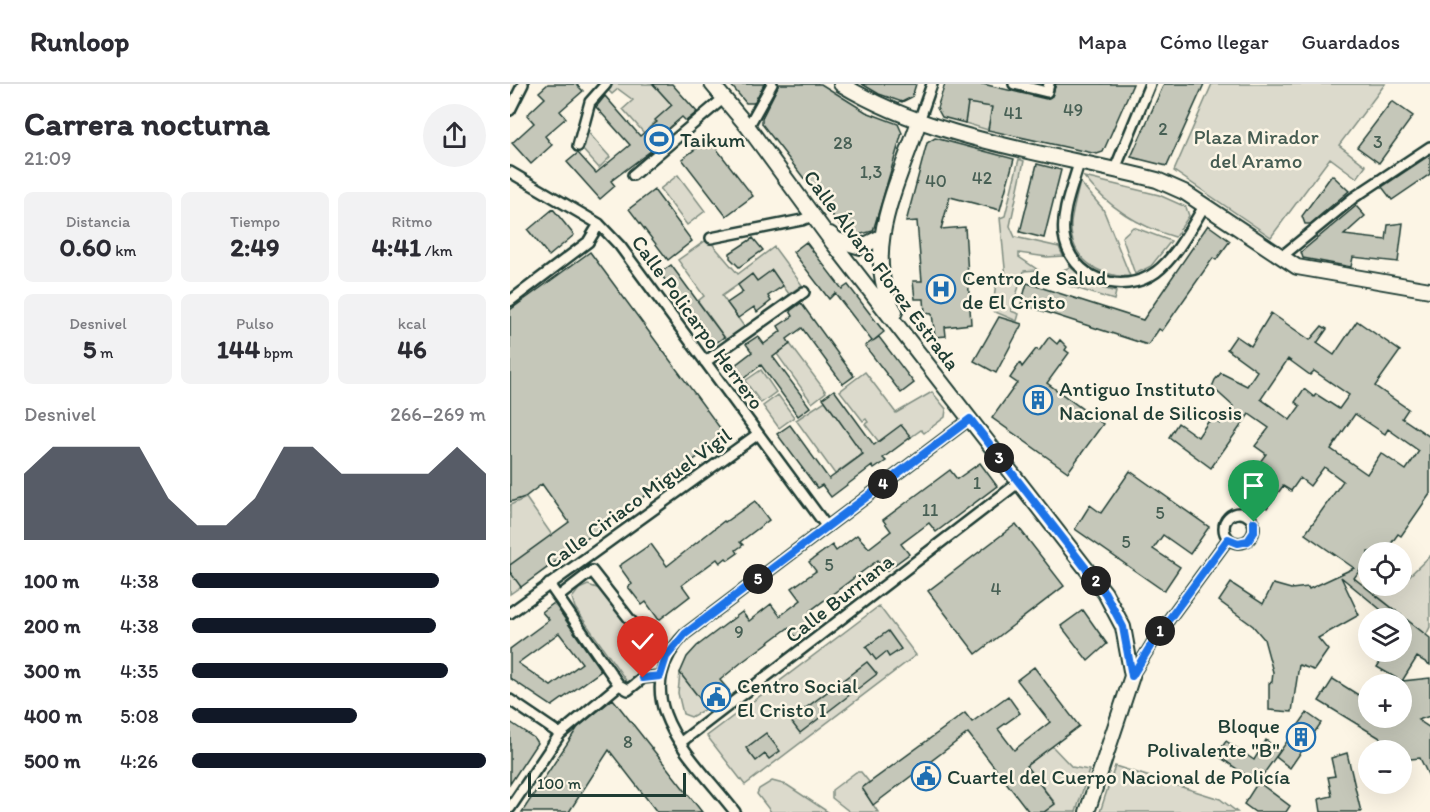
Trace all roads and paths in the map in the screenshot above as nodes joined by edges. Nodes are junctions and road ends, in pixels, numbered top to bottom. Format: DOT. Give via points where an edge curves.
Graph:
graph roads {
  1 [pos="523,84"];
  2 [pos="606,84"];
  3 [pos="712,84"];
  4 [pos="772,84"];
  5 [pos="841,84"];
  6 [pos="932,84"];
  7 [pos="1014,84"];
  8 [pos="1150,84"];
  9 [pos="1048,88"];
  10 [pos="725,97"];
  11 [pos="510,110"];
  12 [pos="919,121"];
  13 [pos="748,127"];
  14 [pos="578,146"];
  15 [pos="1430,147"];
  16 [pos="1079,163"];
  17 [pos="1115,169"];
  18 [pos="510,172"];
  19 [pos="633,175"];
  20 [pos="1205,205"];
  21 [pos="814,215"];
  22 [pos="599,224"];
  23 [pos="823,228"];
  24 [pos="881,237"];
  25 [pos="711,238"];
  26 [pos="1281,257"];
  27 [pos="1430,290"];
  28 [pos="804,291"];
  29 [pos="510,300"];
  30 [pos="913,346"];
  31 [pos="705,362"];
  32 [pos="970,419"];
  33 [pos="758,434"];
  34 [pos="1018,483"];
  35 [pos="826,527"];
  36 [pos="1228,539"];
  37 [pos="549,584"];
  38 [pos="558,597"];
  39 [pos="510,613"];
  40 [pos="664,663"];
  41 [pos="660,676"];
  42 [pos="1132,676"];
  43 [pos="619,685"];
  44 [pos="510,700"];
  45 [pos="560,734"];
  46 [pos="681,742"];
  47 [pos="510,808"];
  48 [pos="735,812"];
  49 [pos="1088,812"];
  1 -- 11 [label="street"];
  2 -- 14 [label="street" via="590,102"];
  3 -- 10 [label="street, Calle Álvaro Florez Estrada"];
  4 -- 13 [label="street"];
  5 -- 12 [label="street" via="872,103"];
  6 -- 12 [label="street"];
  7 -- 9 [label="street"];
  8 -- 17 [label="street"];
  10 -- 13 [label="street, Calle Álvaro Florez Estrada"];
  10 -- 19 [label="street"];
  12 -- 16 [label="street"];
  12 -- 24 [label="street"];
  13 -- 21 [label="street, Calle Álvaro Florez Estrada"];
  15 -- 26 [label="street" via="1353,198"];
  16 -- 17 [label="street"];
  16 -- 20 [label="street" via="1065,216 1064,237 1079,265 1104,282 1125,285 1158,271"];
  17 -- 20 [label="street" via="1157,180"];
  18 -- 22 [label="street, Calle Policarpo Herrero"];
  20 -- 26 [label="street"];
  21 -- 23 [label="street, Calle Álvaro Florez Estrada"];
  21 -- 25 [label="street"];
  22 -- 29 [label="street" via="588,242"];
  22 -- 31 [label="street, Calle Policarpo Herrero" via="620,246"];
  23 -- 24 [label="street" via="837,240 854,246 868,245"];
  23 -- 30 [label="street, Calle Álvaro Florez Estrada"];
  24 -- 30 [label="street" via="880,273 886,298"];
  26 -- 27 [label="street" via="1314,272"];
  28 -- 31 [label="street"];
  30 -- 32 [label="street, Calle Álvaro Florez Estrada"];
  31 -- 33 [label="street, Calle Policarpo Herrero"];
  32 -- 34 [label="street, Calle Álvaro Florez Estrada"];
  32 -- 35 [label="street"];
  33 -- 35 [label="street, Calle Policarpo Herrero"];
  33 -- 37 [label="street, Calle Ciriaco Miguel Vigil"];
  34 -- 42 [label="street, Calle Álvaro Florez Estrada" via="1105,593 1123,627"];
  34 -- 46 [label="street, Calle Burriana"];
  35 -- 40 [label="street" via="685,634"];
  36 -- 42 [label="street"];
  37 -- 38 [label="street"];
  37 -- 39 [label="street, Calle Ciriaco Miguel Vigil"];
  38 -- 40 [label="street" via="592,571"];
  38 -- 43 [label="street"];
  40 -- 41 [label="street"];
  41 -- 43 [label="street" via="643,678 628,690"];
  41 -- 46 [label="street" via="663,712"];
  42 -- 49 [label="street"];
  43 -- 45 [label="street"];
  44 -- 45 [label="street"];
  45 -- 47 [label="street"];
  46 -- 48 [label="street"];
}
